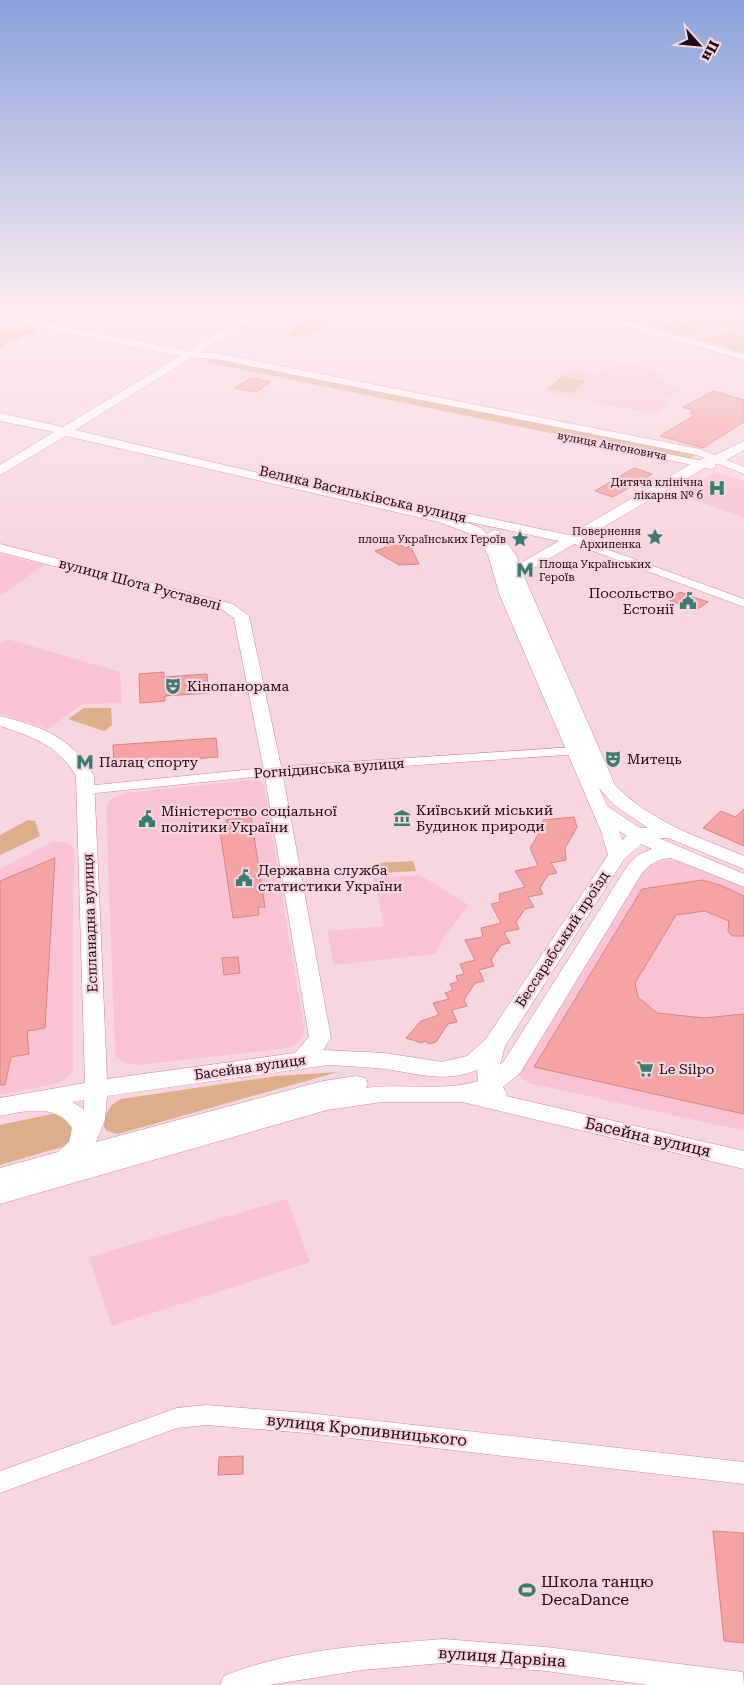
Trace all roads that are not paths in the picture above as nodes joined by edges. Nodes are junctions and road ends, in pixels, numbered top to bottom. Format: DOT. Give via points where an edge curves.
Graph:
graph roads {
  1 [pos="140,386"];
  2 [pos="322,386"];
  3 [pos="364,386"];
  4 [pos="0,417"];
  5 [pos="65,431"];
  6 [pos="744,445"];
  7 [pos="710,463"];
  8 [pos="0,471"];
  9 [pos="744,471"];
  10 [pos="476,520"];
  11 [pos="578,541"];
  12 [pos="0,548"];
  13 [pos="512,576"];
  14 [pos="744,603"];
  15 [pos="0,721"];
  16 [pos="574,751"];
  17 [pos="273,771"];
  18 [pos="86,790"];
  19 [pos="597,805"];
  20 [pos="639,836"];
  21 [pos="678,843"];
  22 [pos="617,855"];
  23 [pos="744,863"];
  24 [pos="744,881"];
  25 [pos="494,1045"];
  26 [pos="302,1060"];
  27 [pos="489,1086"];
  28 [pos="96,1089"];
  29 [pos="463,1094"];
  30 [pos="28,1102"];
  31 [pos="514,1106"];
  32 [pos="0,1107"];
  33 [pos="80,1147"];
  34 [pos="744,1160"];
  35 [pos="62,1161"];
  36 [pos="0,1177"];
  37 [pos="0,1194"];
  38 [pos="744,1473"];
  39 [pos="0,1482"];
  40 [pos="233,1685"];
  41 [pos="743,1685"];
  1 -- 5 [label="main road"];
  2 -- 7 [label="street, вулиця Антоновича"];
  3 -- 7 [label="street, вулиця Антоновича" via="690,450"];
  4 -- 5 [label="main road, Велика Васильківська вулиця"];
  5 -- 8 [label="main road"];
  5 -- 10 [label="main road, Велика Васильківська вулиця" via="92,433"];
  5 -- 13 [label="main road, Велика Васильківська вулиця" via="459,524 476,531"];
  6 -- 7 [label="main road"];
  7 -- 9 [label="street"];
  7 -- 11 [label="main road"];
  10 -- 11 [label="main road"];
  10 -- 13 [label="main road, Велика Васильківська вулиця" via="496,536 510,557"];
  11 -- 13 [label="main road"];
  11 -- 14 [label="street"];
  12 -- 17 [label="main road, вулиця Шота Руставелі" via="238,612 246,630"];
  13 -- 16 [label="main road, Велика Васильківська вулиця"];
  13 -- 21 [label="main road, Велика Васильківська вулиця" via="607,787 627,807"];
  15 -- 18 [label="main road, Еспланадна вулиця" via="40,734 66,750 81,768"];
  16 -- 17 [label="street, Рогнідинська вулиця"];
  16 -- 19 [label="main road, Велика Васильківська вулиця"];
  17 -- 18 [label="street, Рогнідинська вулиця"];
  17 -- 26 [label="main road, вулиця Шота Руставелі" via="320,1038"];
  18 -- 28 [label="main road, Еспланадна вулиця"];
  19 -- 20 [label="main road, Велика Васильківська вулиця"];
  19 -- 22 [label="main road, Велика Васильківська вулиця"];
  20 -- 21 [label="main road, Велика Васильківська вулиця"];
  20 -- 22 [label="main road, Бессарабський проїзд"];
  21 -- 23 [label="main road, Велика Васильківська вулиця"];
  21 -- 24 [label="main road, Велика Васильківська вулиця"];
  21 -- 27 [label="main road, Бессарабський проїзд" via="647,856 635,869 512,1066"];
  22 -- 25 [label="main road, Бессарабський проїзд"];
  25 -- 26 [label="main road, Басейна вулиця" via="474,1062 442,1070 349,1058"];
  25 -- 27 [label="main road, Бессарабський проїзд" via="486,1076"];
  26 -- 28 [label="main road, Басейна вулиця"];
  27 -- 29 [label="main road, Бессарабський проїзд"];
  27 -- 31 [label="main road"];
  28 -- 30 [label="main road, Басейна вулиця"];
  28 -- 33 [label="main road, Еспланадна вулиця" via="93,1128"];
  29 -- 31 [label="main road, Басейна вулиця"];
  29 -- 35 [label="main road, Басейна вулиця" via="435,1087 382,1083 323,1089"];
  29 -- 37 [label="main road, Басейна вулиця" via="382,1094 327,1102"];
  30 -- 32 [label="main road, Басейна вулиця"];
  30 -- 33 [label="main road" via="55,1106 77,1114 84,1128"];
  31 -- 34 [label="main road, Басейна вулиця"];
  33 -- 35 [label="main road, Еспланадна вулиця"];
  35 -- 36 [label="main road, Басейна вулиця"];
  38 -- 39 [label="street, вулиця Кропивницького" via="374,1430 250,1417 206,1416 177,1418"];
  40 -- 41 [label="street, вулиця Дарвіна" via="270,1672 362,1658 443,1651 546,1659"];
}
